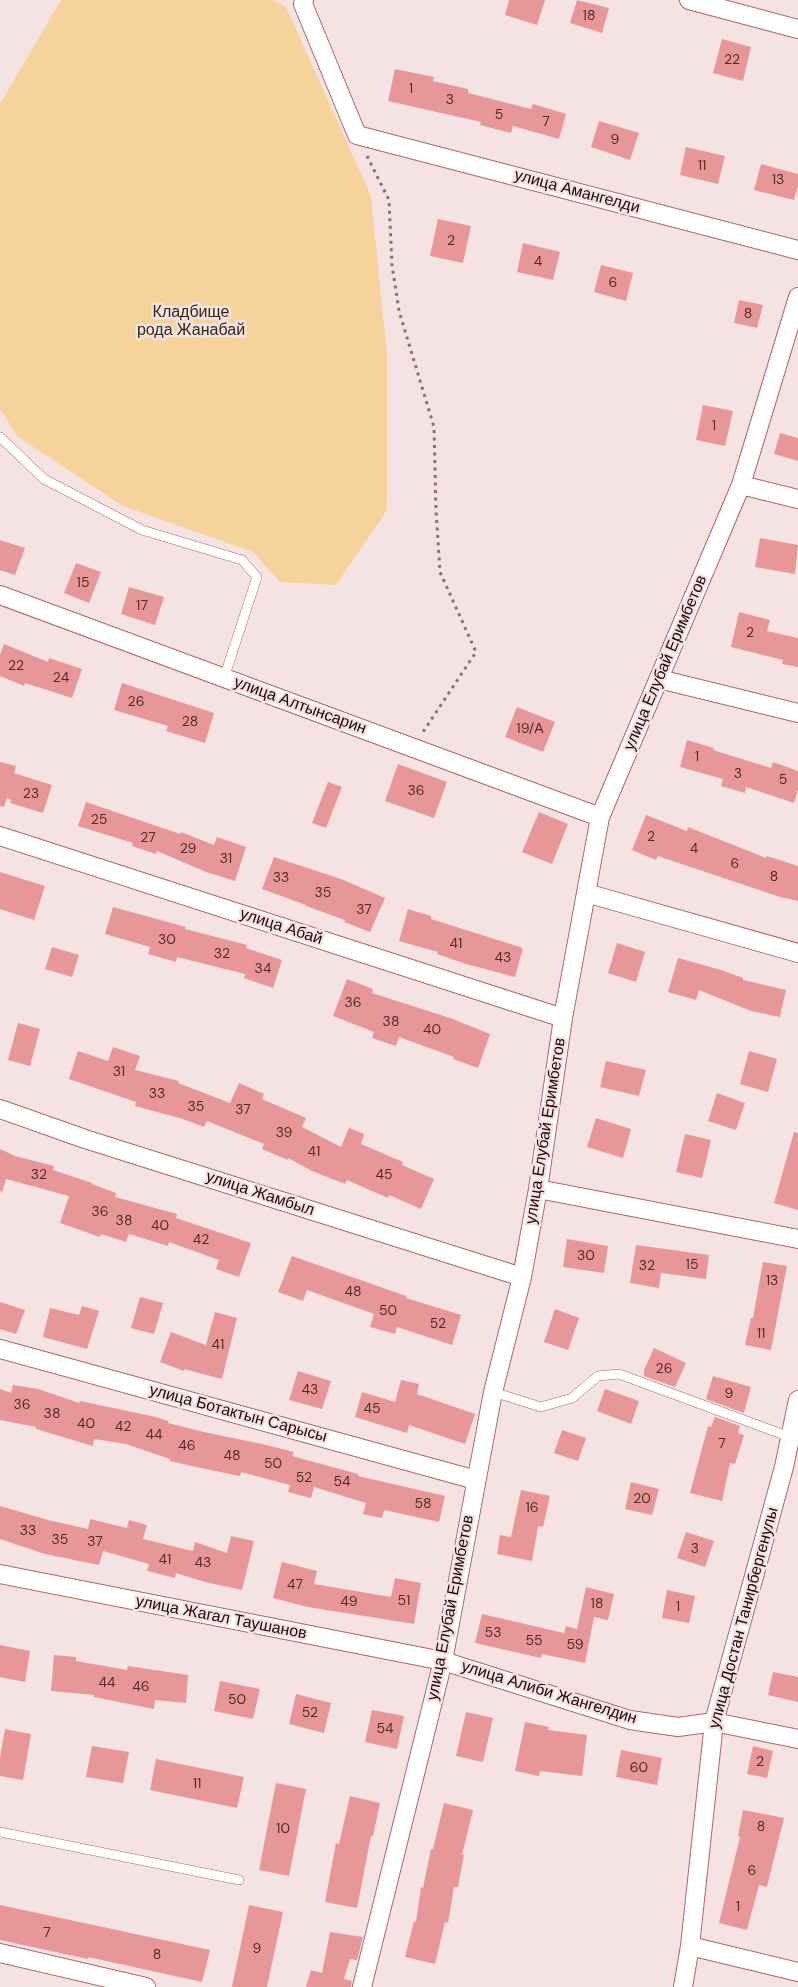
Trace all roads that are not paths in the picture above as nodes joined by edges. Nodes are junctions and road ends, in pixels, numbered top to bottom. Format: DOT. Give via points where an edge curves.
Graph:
graph roads {
  1 [pos="304,0"];
  2 [pos="689,0"];
  3 [pos="798,29"];
  4 [pos="798,250"];
  5 [pos="798,297"];
  6 [pos="0,437"];
  7 [pos="741,485"];
  8 [pos="798,499"];
  9 [pos="0,595"];
  10 [pos="224,678"];
  11 [pos="659,679"];
  12 [pos="798,713"];
  13 [pos="600,818"];
  14 [pos="0,836"];
  15 [pos="586,893"];
  16 [pos="798,952"];
  17 [pos="563,1018"];
  18 [pos="0,1109"];
  19 [pos="538,1189"];
  20 [pos="798,1239"];
  21 [pos="522,1277"];
  22 [pos="0,1349"];
  23 [pos="493,1392"];
  24 [pos="798,1400"];
  25 [pos="790,1437"];
  26 [pos="791,1468"];
  27 [pos="476,1480"];
  28 [pos="0,1574"];
  29 [pos="443,1661"];
  30 [pos="714,1722"];
  31 [pos="798,1739"];
  32 [pos="0,1832"];
  33 [pos="239,1880"];
  34 [pos="690,1946"];
  35 [pos="0,1953"];
  36 [pos="798,1972"];
  37 [pos="146,1987"];
  38 [pos="362,1987"];
  39 [pos="683,1987"];
  1 -- 4 [label="street, улица Амангелди" via="357,135"];
  2 -- 3 [label="street"];
  5 -- 7 [label="street, улица Елубай Еримбетов"];
  6 -- 10 [label="lane" via="44,479 142,530 242,560 257,577"];
  7 -- 8 [label="street"];
  7 -- 11 [label="street, улица Елубай Еримбетов"];
  9 -- 10 [label="street, улица Алтынсарин"];
  10 -- 13 [label="street, улица Алтынсарин"];
  11 -- 12 [label="street"];
  11 -- 13 [label="street, улица Елубай Еримбетов"];
  13 -- 15 [label="street, улица Елубай Еримбетов"];
  14 -- 17 [label="street, улица Абай"];
  15 -- 16 [label="street"];
  15 -- 17 [label="street, улица Елубай Еримбетов"];
  17 -- 19 [label="street, улица Елубай Еримбетов"];
  18 -- 21 [label="street, улица Жамбыл"];
  19 -- 20 [label="street"];
  19 -- 21 [label="street, улица Елубай Еримбетов"];
  21 -- 23 [label="street, улица Елубай Еримбетов"];
  22 -- 27 [label="street, улица Ботактын Сарысы"];
  23 -- 25 [label="lane" via="541,1407 572,1398 598,1376 620,1374"];
  23 -- 27 [label="street, улица Елубай Еримбетов"];
  24 -- 25 [label="street, улица Достан Танирбергенулы"];
  25 -- 26 [label="street, улица Достан Танирбергенулы"];
  26 -- 30 [label="street, улица Достан Танирбергенулы"];
  27 -- 29 [label="street, улица Елубай Еримбетов"];
  28 -- 29 [label="street, улица Жагал Таушанов"];
  29 -- 30 [label="street, улица Алиби Жангелдин" via="630,1720 678,1727"];
  29 -- 38 [label="street, улица Елубай Еримбетов"];
  30 -- 31 [label="street, улица Алиби Жангелдин"];
  30 -- 34 [label="street, улица Достан Танирбергенулы"];
  32 -- 33 [label="lane"];
  34 -- 36 [label="street"];
  34 -- 39 [label="street, улица Достан Танирбергенулы"];
  35 -- 37 [label="street"];
}
